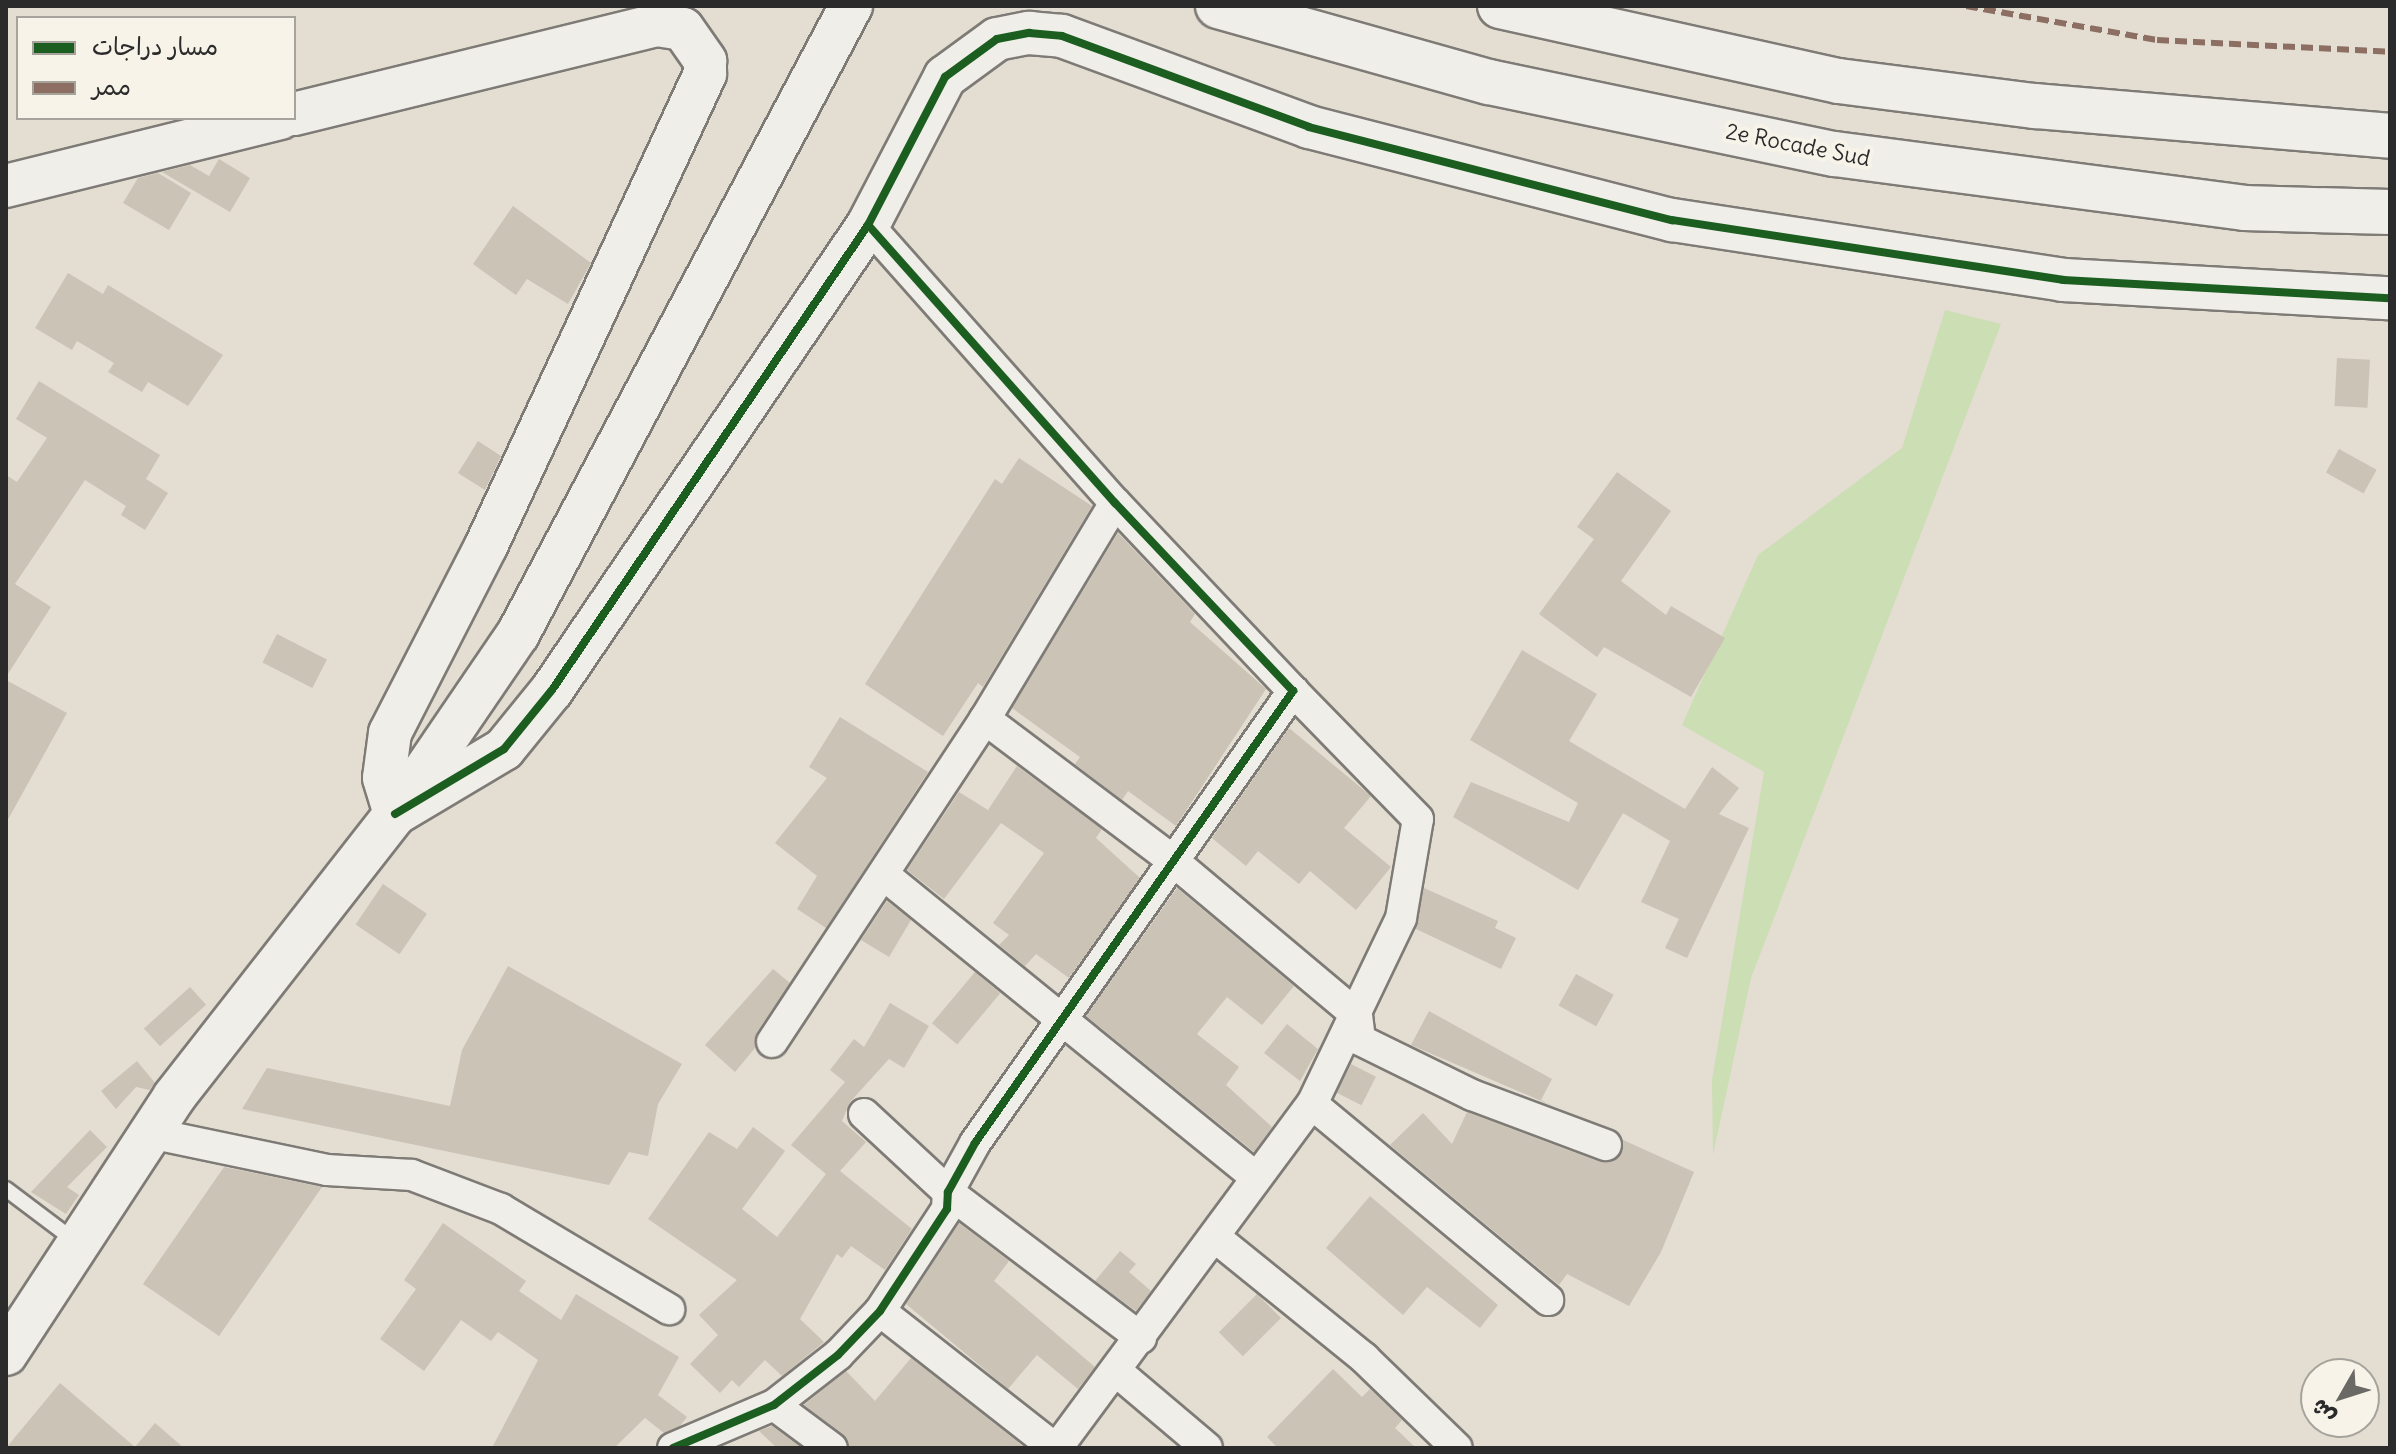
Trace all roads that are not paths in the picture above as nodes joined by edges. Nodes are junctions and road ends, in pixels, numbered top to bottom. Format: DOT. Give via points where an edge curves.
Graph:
graph roads {
  1 [pos="851,6"];
  2 [pos="1218,6"];
  3 [pos="1500,6"];
  4 [pos="296,114"];
  5 [pos="272,120"];
  6 [pos="2390,136"];
  7 [pos="6,186"];
  8 [pos="2390,212"];
  9 [pos="868,225"];
  10 [pos="2390,298"];
  11 [pos="1115,503"];
  12 [pos="1293,691"];
  13 [pos="985,719"];
  14 [pos="395,814"];
  15 [pos="1172,860"];
  16 [pos="884,875"];
  17 [pos="1357,1015"];
  18 [pos="1056,1021"];
  19 [pos="772,1042"];
  20 [pos="1312,1104"];
  21 [pos="864,1114"];
  22 [pos="150,1133"];
  23 [pos="1606,1145"];
  24 [pos="1254,1176"];
  25 [pos="6,1189"];
  26 [pos="948,1192"];
  27 [pos="1216,1238"];
  28 [pos="78,1243"];
  29 [pos="1548,1300"];
  30 [pos="669,1309"];
  31 [pos="880,1311"];
  32 [pos="1141,1338"];
  33 [pos="6,1354"];
  34 [pos="1116,1371"];
  35 [pos="774,1405"];
  36 [pos="673,1448"];
  37 [pos="832,1448"];
  38 [pos="1056,1448"];
  39 [pos="1207,1448"];
  40 [pos="1457,1448"];
  1 -- 14 [label="main road" via="518,634"];
  2 -- 8 [label="highway, 2e Rocade Sud" via="1489,82 1835,154 2244,208"];
  3 -- 6 [label="highway" via="1839,81 2067,109"];
  4 -- 14 [label="main road" via="657,25 683,29 705,61 705,74 486,546 390,733 384,778"];
  5 -- 7 [label="main road"];
  9 -- 10 [label="main road" via="945,77 987,44 1029,33 1062,36 1309,127 1672,220 2063,280"];
  9 -- 11 [label="street"];
  9 -- 14 [label="main road" via="552,690 504,749"];
  11 -- 12 [label="street"];
  11 -- 13 [label="street"];
  12 -- 15 [label="street"];
  12 -- 17 [label="street" via="1418,819 1401,918"];
  13 -- 15 [label="street"];
  13 -- 16 [label="street"];
  14 -- 22 [label="main road"];
  15 -- 17 [label="street"];
  15 -- 18 [label="street"];
  16 -- 18 [label="street"];
  16 -- 19 [label="street"];
  17 -- 20 [label="street"];
  17 -- 23 [label="street" via="1360,1040 1472,1095"];
  18 -- 24 [label="street"];
  18 -- 26 [label="street"];
  20 -- 24 [label="street"];
  20 -- 29 [label="street"];
  21 -- 26 [label="street"];
  22 -- 28 [label="main road"];
  22 -- 30 [label="street" via="327,1170 412,1175 501,1209"];
  24 -- 27 [label="street"];
  25 -- 28 [label="lane"];
  26 -- 31 [label="street" via="947,1209"];
  26 -- 32 [label="street"];
  27 -- 32 [label="street"];
  27 -- 40 [label="street" via="1364,1358"];
  28 -- 33 [label="main road"];
  31 -- 35 [label="street" via="838,1355"];
  31 -- 38 [label="street"];
  32 -- 34 [label="street"];
  34 -- 38 [label="street"];
  34 -- 39 [label="street"];
  35 -- 36 [label="street"];
  35 -- 37 [label="street"];
}
